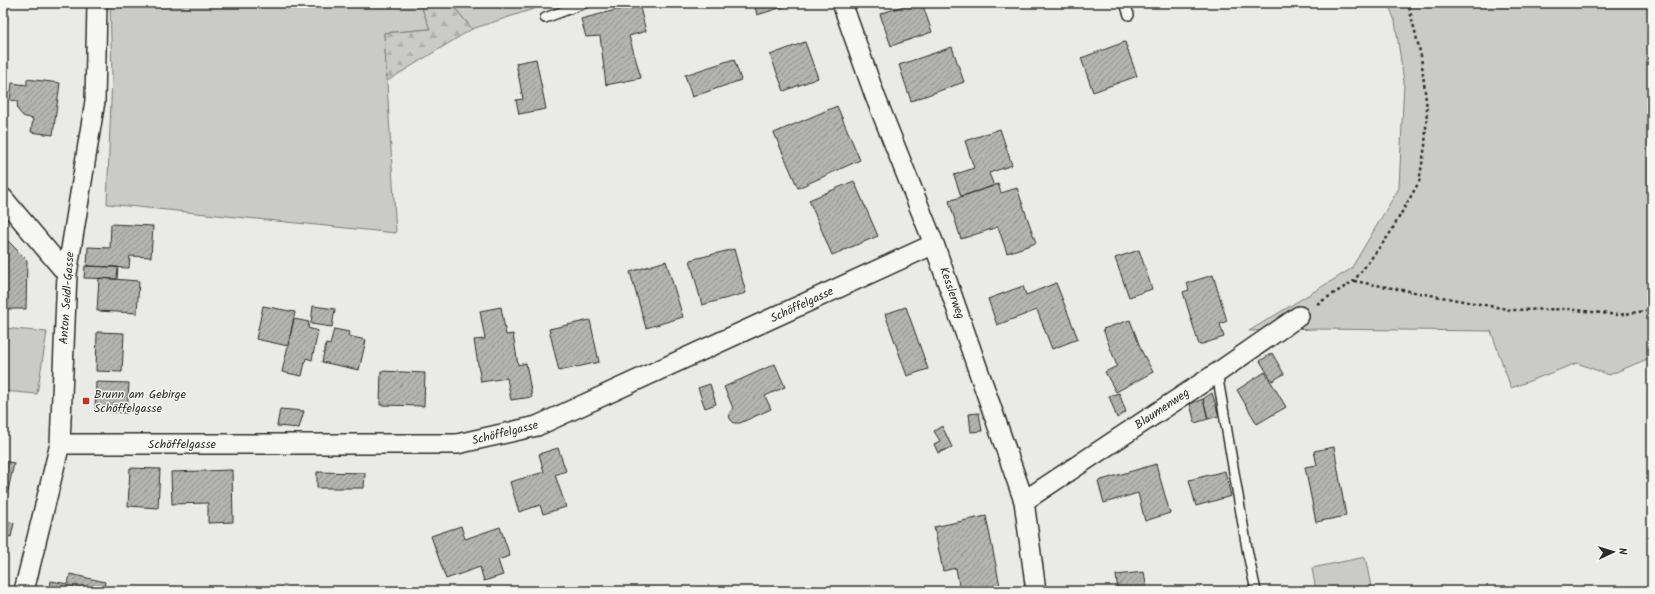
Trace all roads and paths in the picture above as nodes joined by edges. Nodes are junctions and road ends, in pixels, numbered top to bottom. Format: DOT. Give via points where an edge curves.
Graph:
graph roads {
  1 [pos="97,3"];
  2 [pos="585,3"];
  3 [pos="842,3"];
  4 [pos="1125,3"];
  5 [pos="1408,3"];
  6 [pos="1129,15"];
  7 [pos="545,18"];
  8 [pos="3,198"];
  9 [pos="934,244"];
  10 [pos="67,274"];
  11 [pos="1354,281"];
  12 [pos="1652,310"];
  13 [pos="1299,316"];
  14 [pos="1217,373"];
  15 [pos="60,444"];
  16 [pos="1024,501"];
  17 [pos="24,591"];
  18 [pos="1036,591"];
  19 [pos="1256,591"];
  1 -- 10 [label="street, Anton Seidl-Gasse" via="94,101"];
  2 -- 7 [label="lane"];
  3 -- 9 [label="street, Kesslerweg" via="875,96"];
  4 -- 6 [label="lane"];
  5 -- 11 [label="path" via="1421,56 1427,109 1425,146 1419,182 1389,235"];
  8 -- 10 [label="street"];
  9 -- 15 [label="street, Schöffelgasse" via="537,426 457,444"];
  9 -- 16 [label="street, Kesslerweg"];
  10 -- 15 [label="street, Anton Seidl-Gasse"];
  11 -- 12 [label="path" via="1512,310 1568,309 1618,315"];
  11 -- 13 [label="path"];
  13 -- 14 [label="street, Blaumenweg"];
  14 -- 16 [label="street, Blaumenweg"];
  14 -- 19 [label="lane"];
  15 -- 17 [label="street, Anton Seidl-Gasse"];
  16 -- 18 [label="street, Kesslerweg"];
}
